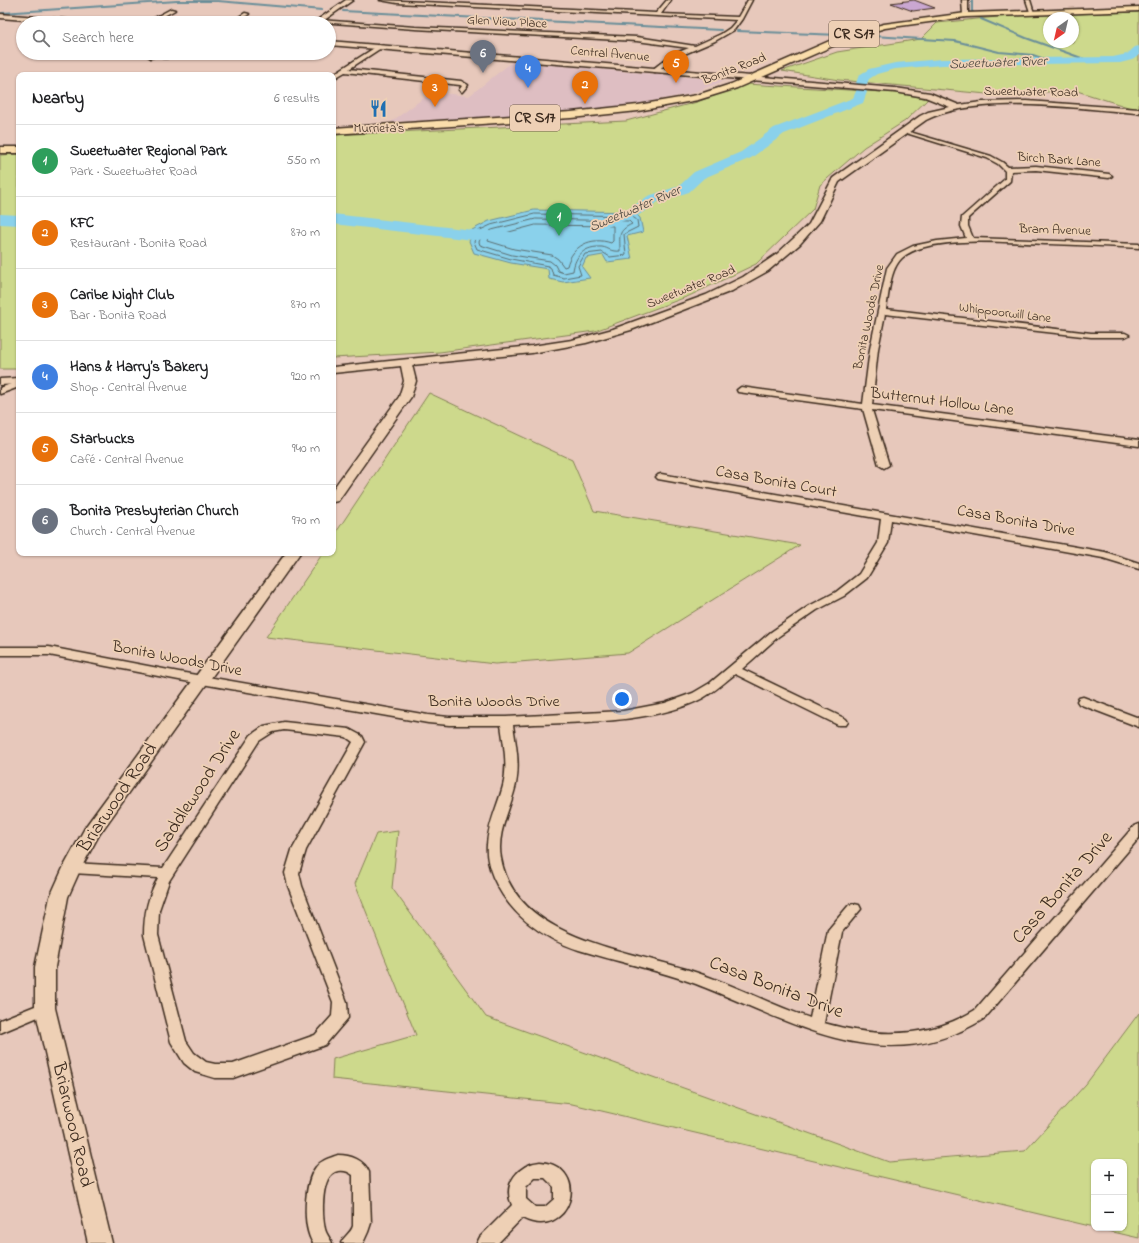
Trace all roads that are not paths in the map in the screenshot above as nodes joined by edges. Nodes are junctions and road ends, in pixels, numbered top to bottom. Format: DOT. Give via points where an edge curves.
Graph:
graph roads {
  1 [pos="350,0"];
  2 [pos="382,0"];
  3 [pos="668,0"];
  4 [pos="750,0"];
  5 [pos="965,0"];
  6 [pos="1028,0"];
  7 [pos="1139,9"];
  8 [pos="173,10"];
  9 [pos="1032,12"];
  10 [pos="247,14"];
  11 [pos="657,15"];
  12 [pos="966,15"];
  13 [pos="0,16"];
  14 [pos="161,16"];
  15 [pos="244,16"];
  16 [pos="326,16"];
  17 [pos="16,17"];
  18 [pos="740,19"];
  19 [pos="336,23"];
  20 [pos="336,44"];
  21 [pos="379,47"];
  22 [pos="694,47"];
  23 [pos="344,70"];
  24 [pos="655,70"];
  25 [pos="336,75"];
  26 [pos="750,78"];
  27 [pos="462,90"];
  28 [pos="941,100"];
  29 [pos="1057,104"];
  30 [pos="958,107"];
  31 [pos="1139,111"];
  32 [pos="336,131"];
  33 [pos="905,131"];
  34 [pos="0,150"];
  35 [pos="16,150"];
  36 [pos="1006,169"];
  37 [pos="1109,176"];
  38 [pos="970,239"];
  39 [pos="1139,246"];
  40 [pos="883,311"];
  41 [pos="1125,335"];
  42 [pos="406,362"];
  43 [pos="336,370"];
  44 [pos="16,381"];
  45 [pos="0,382"];
  46 [pos="16,385"];
  47 [pos="742,390"];
  48 [pos="0,391"];
  49 [pos="867,407"];
  50 [pos="1139,443"];
  51 [pos="884,465"];
  52 [pos="661,477"];
  53 [pos="336,494"];
  54 [pos="886,516"];
  55 [pos="291,556"];
  56 [pos="1139,566"];
  57 [pos="0,651"];
  58 [pos="735,670"];
  59 [pos="201,680"];
  60 [pos="1083,701"];
  61 [pos="506,721"];
  62 [pos="842,722"];
  63 [pos="1139,723"];
  64 [pos="1139,829"];
  65 [pos="72,868"];
  66 [pos="167,873"];
  67 [pos="854,910"];
  68 [pos="45,1008"];
  69 [pos="816,1026"];
  70 [pos="0,1027"];
  71 [pos="521,1207"];
  72 [pos="100,1243"];
  73 [pos="323,1243"];
  74 [pos="350,1243"];
  75 [pos="486,1243"];
  1 -- 16 [label="street"];
  2 -- 11 [label="street"];
  3 -- 11 [label="street"];
  4 -- 18 [label="street"];
  5 -- 12 [label="street"];
  6 -- 9 [label="street"];
  7 -- 9 [label="main road, Bonita Road / CR S17"];
  8 -- 14 [label="street"];
  9 -- 12 [label="main road, Bonita Road / CR S17"];
  10 -- 15 [label="street"];
  11 -- 18 [label="street"];
  12 -- 26 [label="main road, Bonita Road / CR S17" via="873,28"];
  13 -- 17 [label="main road"];
  18 -- 22 [label="street" via="725,34"];
  19 -- 22 [label="street, Glen View Place" via="637,39"];
  20 -- 21 [label="main road, Central Avenue"];
  21 -- 23 [label="street"];
  21 -- 24 [label="main road, Central Avenue"];
  22 -- 24 [label="street" via="670,58"];
  23 -- 25 [label="street"];
  23 -- 27 [label="street" via="461,83 465,85"];
  24 -- 26 [label="main road, Central Avenue"];
  26 -- 28 [label="main road, Central Avenue" via="880,88 913,92"];
  26 -- 32 [label="main road, Bonita Road / CR S17" via="734,86 698,97 617,111"];
  28 -- 29 [label="main road" via="1017,100"];
  28 -- 30 [label="main road, Central Avenue"];
  29 -- 30 [label="main road, Sweetwater Road" via="1002,103"];
  29 -- 31 [label="main road, Sweetwater Road"];
  30 -- 33 [label="main road, Sweetwater Road" via="930,114"];
  33 -- 36 [label="street" via="983,154 1000,162"];
  33 -- 42 [label="main road, Sweetwater Road" via="836,180 822,211 812,225 791,247 759,273 742,283 709,298 586,340 537,349"];
  34 -- 35 [label="main road"];
  36 -- 37 [label="street, Birch Bark Lane" via="1036,168"];
  36 -- 38 [label="street" via="1009,174 1008,180 963,222"];
  38 -- 39 [label="street, Bram Avenue"];
  38 -- 40 [label="street, Bonita Woods Drive" via="929,244 899,256 891,268"];
  40 -- 41 [label="street, Whippoorwill Lane" via="1091,335"];
  40 -- 49 [label="street, Bonita Woods Drive" via="874,349"];
  42 -- 43 [label="main road, Sweetwater Road"];
  42 -- 53 [label="main road" via="410,381 406,397"];
  44 -- 45 [label="main road"];
  46 -- 48 [label="street"];
  47 -- 49 [label="street, Butternut Hollow Lane"];
  49 -- 50 [label="street, Butternut Hollow Lane"];
  49 -- 51 [label="street, Bonita Woods Drive"];
  52 -- 54 [label="street, Casa Bonita Court"];
  54 -- 56 [label="street, Casa Bonita Drive" via="1105,555"];
  54 -- 58 [label="street, Bonita Woods Drive" via="883,543 863,576 840,594 813,608 775,634"];
  55 -- 59 [label="main road, Briarwood Road"];
  57 -- 59 [label="street, Bonita Woods Drive" via="49,651"];
  58 -- 61 [label="street, Bonita Woods Drive" via="698,696 667,707 623,715"];
  58 -- 62 [label="street"];
  59 -- 61 [label="street, Bonita Woods Drive" via="428,719"];
  59 -- 65 [label="main road, Briarwood Road" via="92,831"];
  60 -- 63 [label="street"];
  61 -- 69 [label="street, Casa Bonita Drive" via="512,765 504,806 493,841 494,853 501,879 528,915 541,926 574,943 695,977"];
  64 -- 69 [label="street, Casa Bonita Drive" via="980,1014 968,1023 932,1036 896,1040 853,1036"];
  65 -- 66 [label="street, Saddlewood Drive"];
  65 -- 68 [label="main road, Briarwood Road" via="59,897 48,948 45,966"];
  66 -- 66 [label="street, Saddlewood Drive" via="154,901 150,919 151,935 179,1042 186,1056 208,1070 233,1071 320,1040 340,1018 340,1002 292,873 299,850 359,742 358,738 349,733 284,726 270,728 259,734"];
  67 -- 69 [label="street" via="835,930"];
  68 -- 70 [label="street"];
  68 -- 72 [label="main road, Briarwood Road"];
  71 -- 75 [label="street"];
  73 -- 74 [label="street" via="316,1228 316,1182 324,1170 345,1163 357,1167 361,1172 361,1230"];
}
